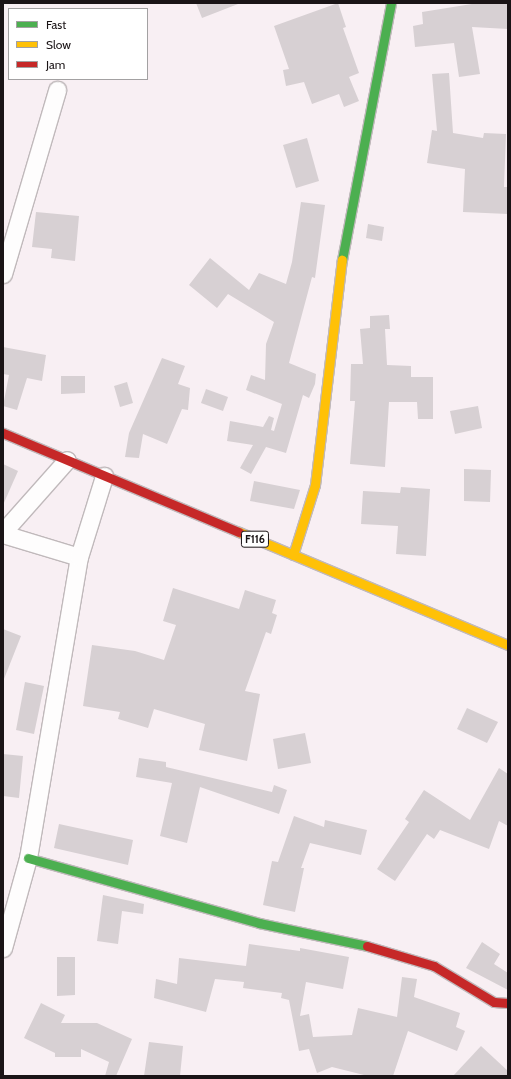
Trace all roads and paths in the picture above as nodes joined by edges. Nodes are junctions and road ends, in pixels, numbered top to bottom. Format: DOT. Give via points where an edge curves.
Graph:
graph roads {
  1 [pos="391,3"];
  2 [pos="57,90"];
  3 [pos="3,274"];
  4 [pos="3,433"];
  5 [pos="67,460"];
  6 [pos="104,476"];
  7 [pos="3,533"];
  8 [pos="293,555"];
  9 [pos="79,557"];
  10 [pos="508,645"];
  11 [pos="28,858"];
  12 [pos="3,948"];
  13 [pos="508,1003"];
  1 -- 8 [label="street" via="346,228 315,485"];
  2 -- 3 [label="street"];
  4 -- 5 [label="street, F116"];
  5 -- 6 [label="street, F116"];
  5 -- 7 [label="street"];
  6 -- 8 [label="street, F116"];
  6 -- 9 [label="street"];
  7 -- 9 [label="street"];
  8 -- 10 [label="street, F116"];
  9 -- 11 [label="street"];
  11 -- 12 [label="street"];
  11 -- 13 [label="street" via="259,923 388,950 434,966 494,1002"];
}
